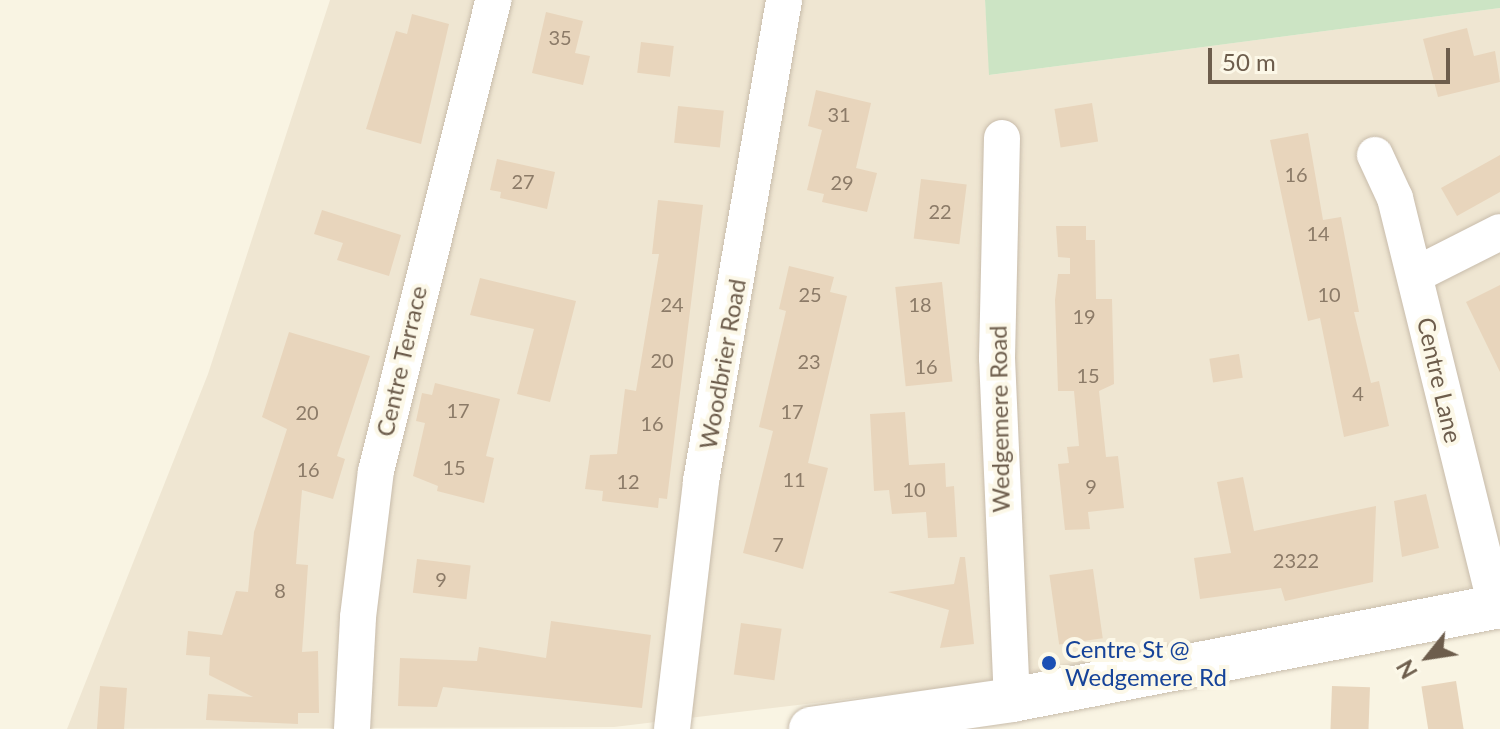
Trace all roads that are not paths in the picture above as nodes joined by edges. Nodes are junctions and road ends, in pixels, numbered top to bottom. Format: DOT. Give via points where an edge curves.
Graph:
graph roads {
  1 [pos="493,0"];
  2 [pos="784,0"];
  3 [pos="1002,138"];
  4 [pos="1375,155"];
  5 [pos="1500,232"];
  6 [pos="1415,275"];
  7 [pos="1498,607"];
  8 [pos="1012,700"];
  9 [pos="352,729"];
  10 [pos="672,729"];
  11 [pos="811,729"];
  1 -- 9 [label="street, Centre Terrace" via="376,471 358,617"];
  2 -- 10 [label="street, Woodbrier Road" via="701,481"];
  3 -- 8 [label="street, Wedgemere Road" via="997,358"];
  4 -- 6 [label="street, Centre Lane" via="1395,198"];
  5 -- 6 [label="street"];
  6 -- 7 [label="street, Centre Lane"];
  7 -- 8 [label="main road"];
  8 -- 11 [label="main road"];
}
